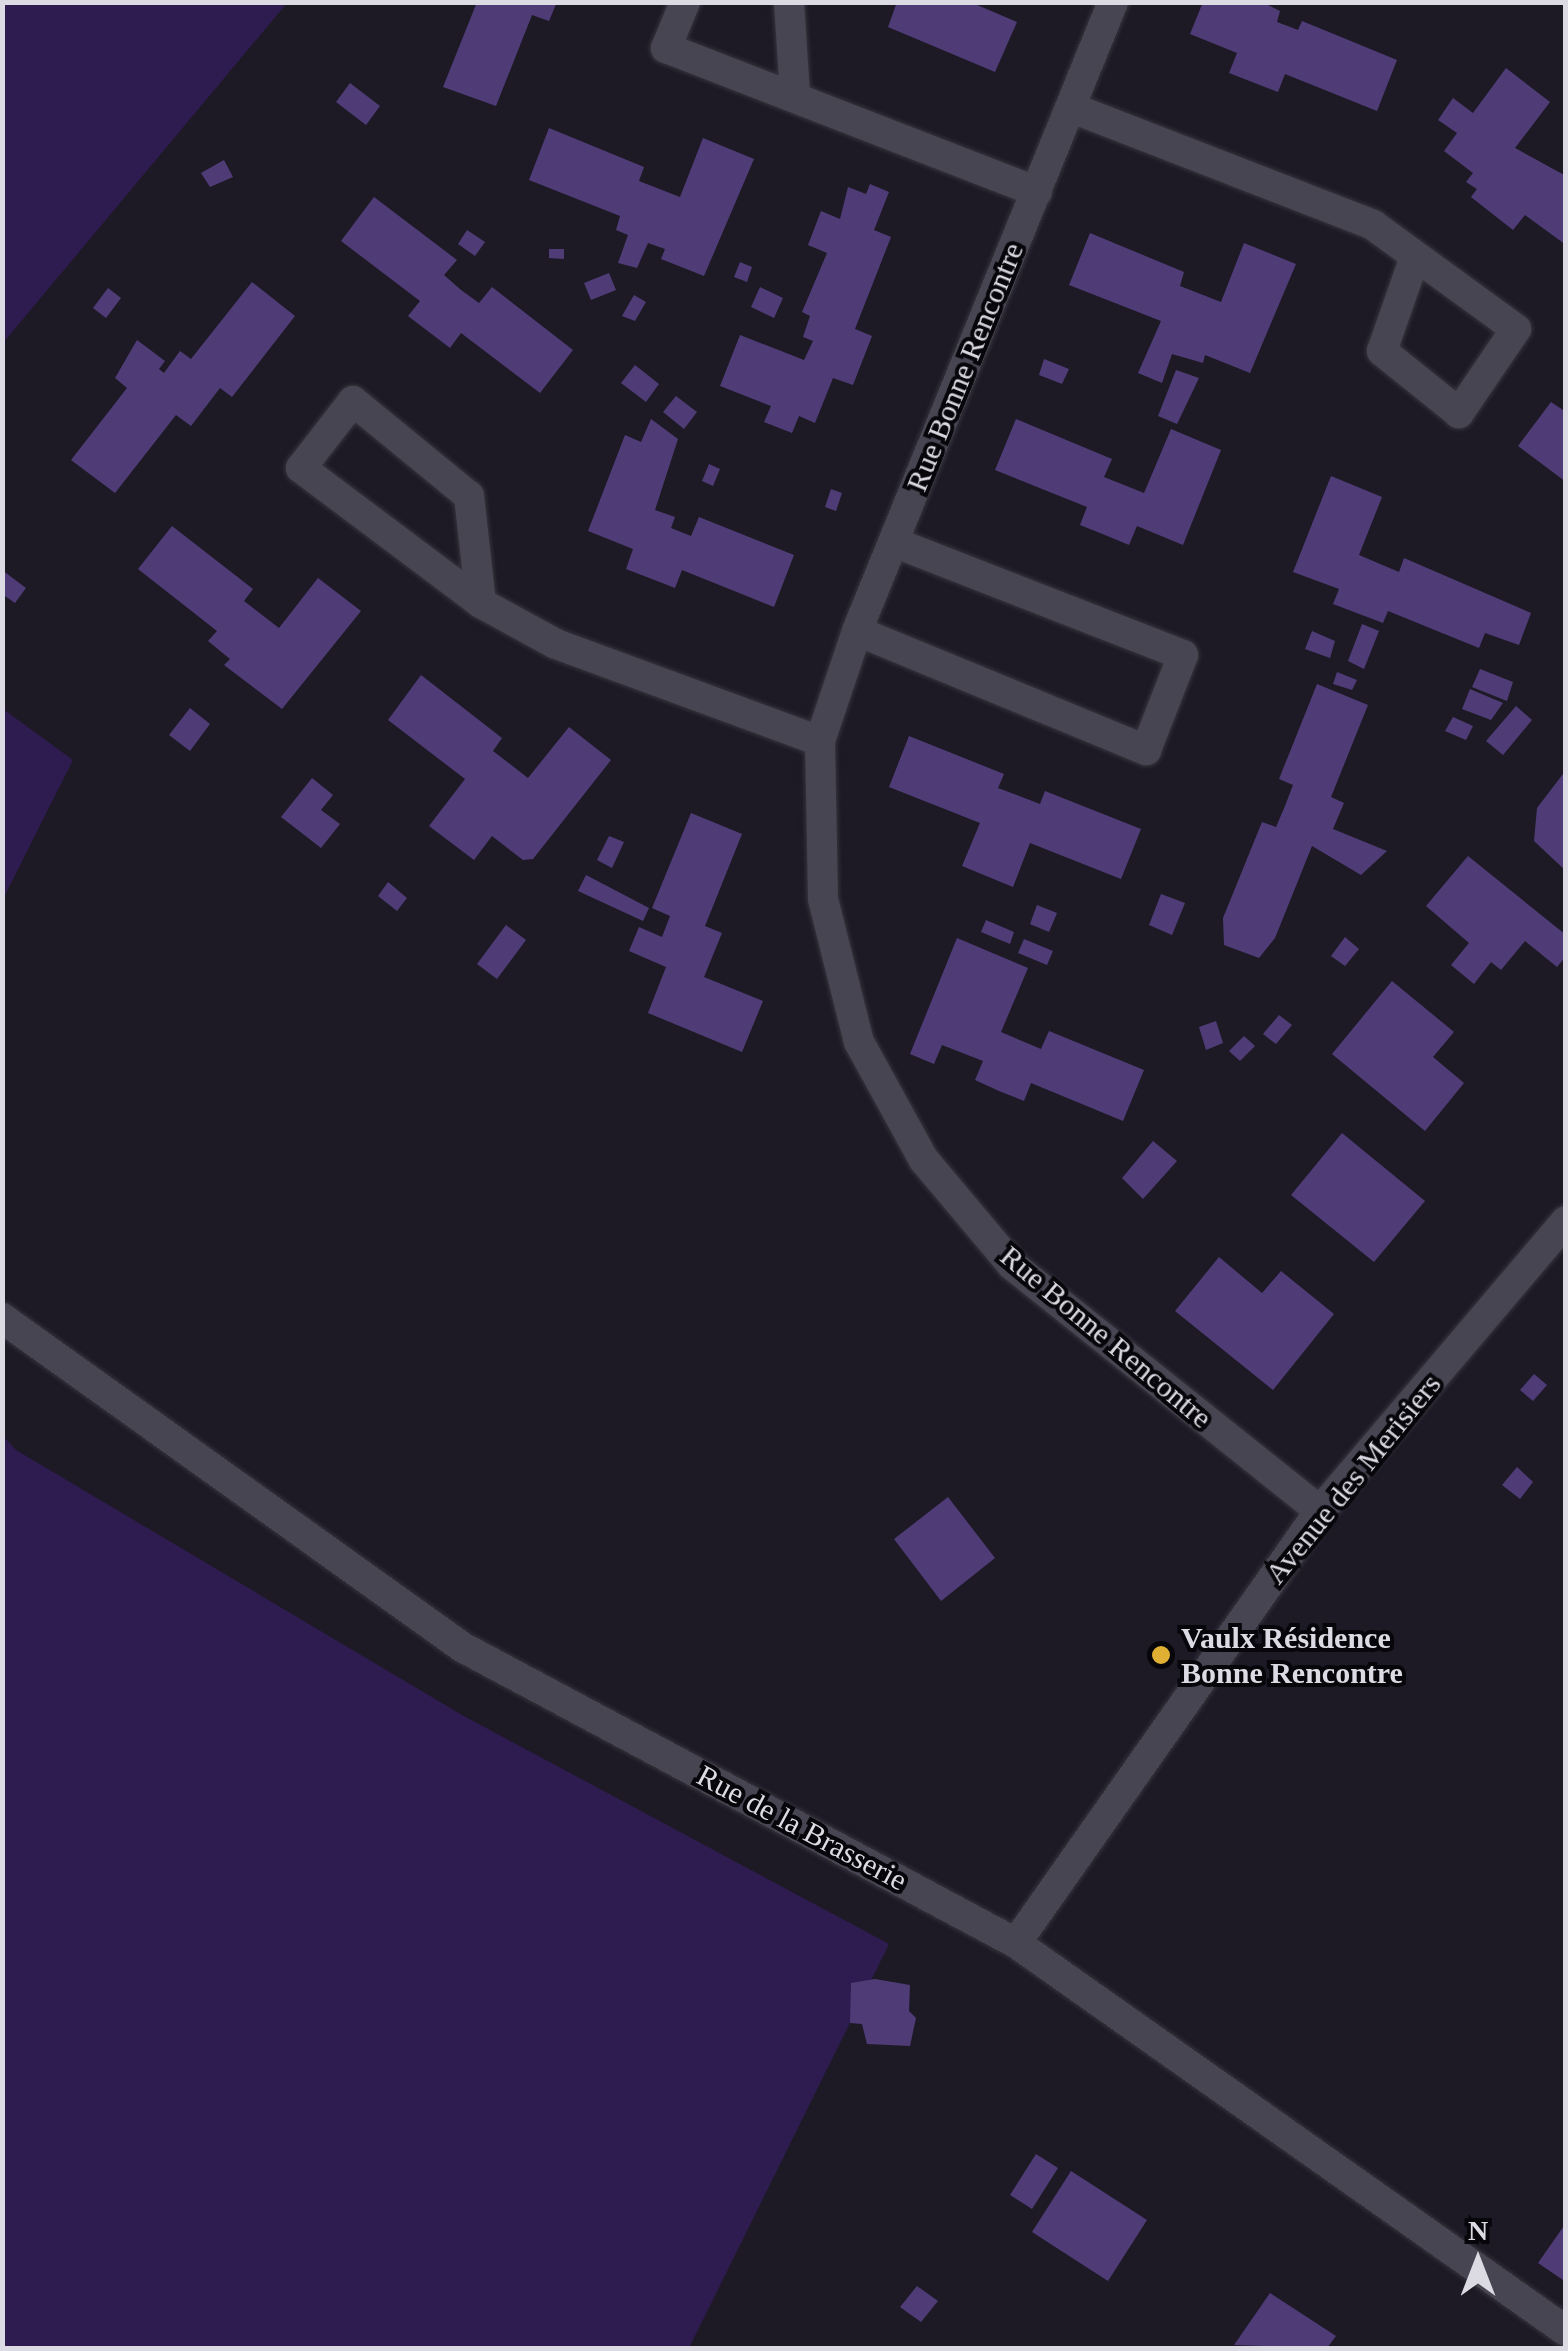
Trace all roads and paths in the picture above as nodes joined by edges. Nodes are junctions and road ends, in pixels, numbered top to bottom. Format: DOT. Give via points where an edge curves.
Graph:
graph roads {
  1 [pos="684,2"];
  2 [pos="788,2"];
  3 [pos="1113,2"];
  4 [pos="796,96"];
  5 [pos="1072,108"];
  6 [pos="1037,192"];
  7 [pos="1415,257"];
  8 [pos="894,542"];
  9 [pos="481,602"];
  10 [pos="857,632"];
  11 [pos="820,740"];
  12 [pos="1566,1222"];
  13 [pos="2,1318"];
  14 [pos="1320,1511"];
  15 [pos="1016,1943"];
  16 [pos="1566,2331"];
  1 -- 4 [label="street" via="666,48"];
  2 -- 4 [label="street"];
  3 -- 5 [label="street, Rue Bonne Rencontre"];
  4 -- 6 [label="street"];
  5 -- 6 [label="street, Rue Bonne Rencontre"];
  5 -- 7 [label="street" via="1373,225"];
  6 -- 8 [label="street, Rue Bonne Rencontre"];
  7 -- 7 [label="street" via="1516,329 1459,413 1382,351"];
  8 -- 10 [label="street, Rue Bonne Rencontre"];
  8 -- 10 [label="street" via="1183,654 1146,750"];
  9 -- 9 [label="street" via="301,468 354,401 469,496"];
  9 -- 11 [label="street" via="556,644"];
  10 -- 11 [label="street, Rue Bonne Rencontre"];
  11 -- 14 [label="street, Rue Bonne Rencontre" via="824,899 836,953 859,1042 924,1160 1012,1265"];
  12 -- 14 [label="street, Avenue des Merisiers"];
  13 -- 15 [label="street, Rue de la Brasserie" via="462,1647"];
  14 -- 15 [label="street, Avenue des Merisiers"];
  15 -- 16 [label="street, Rue de la Brasserie"];
}
